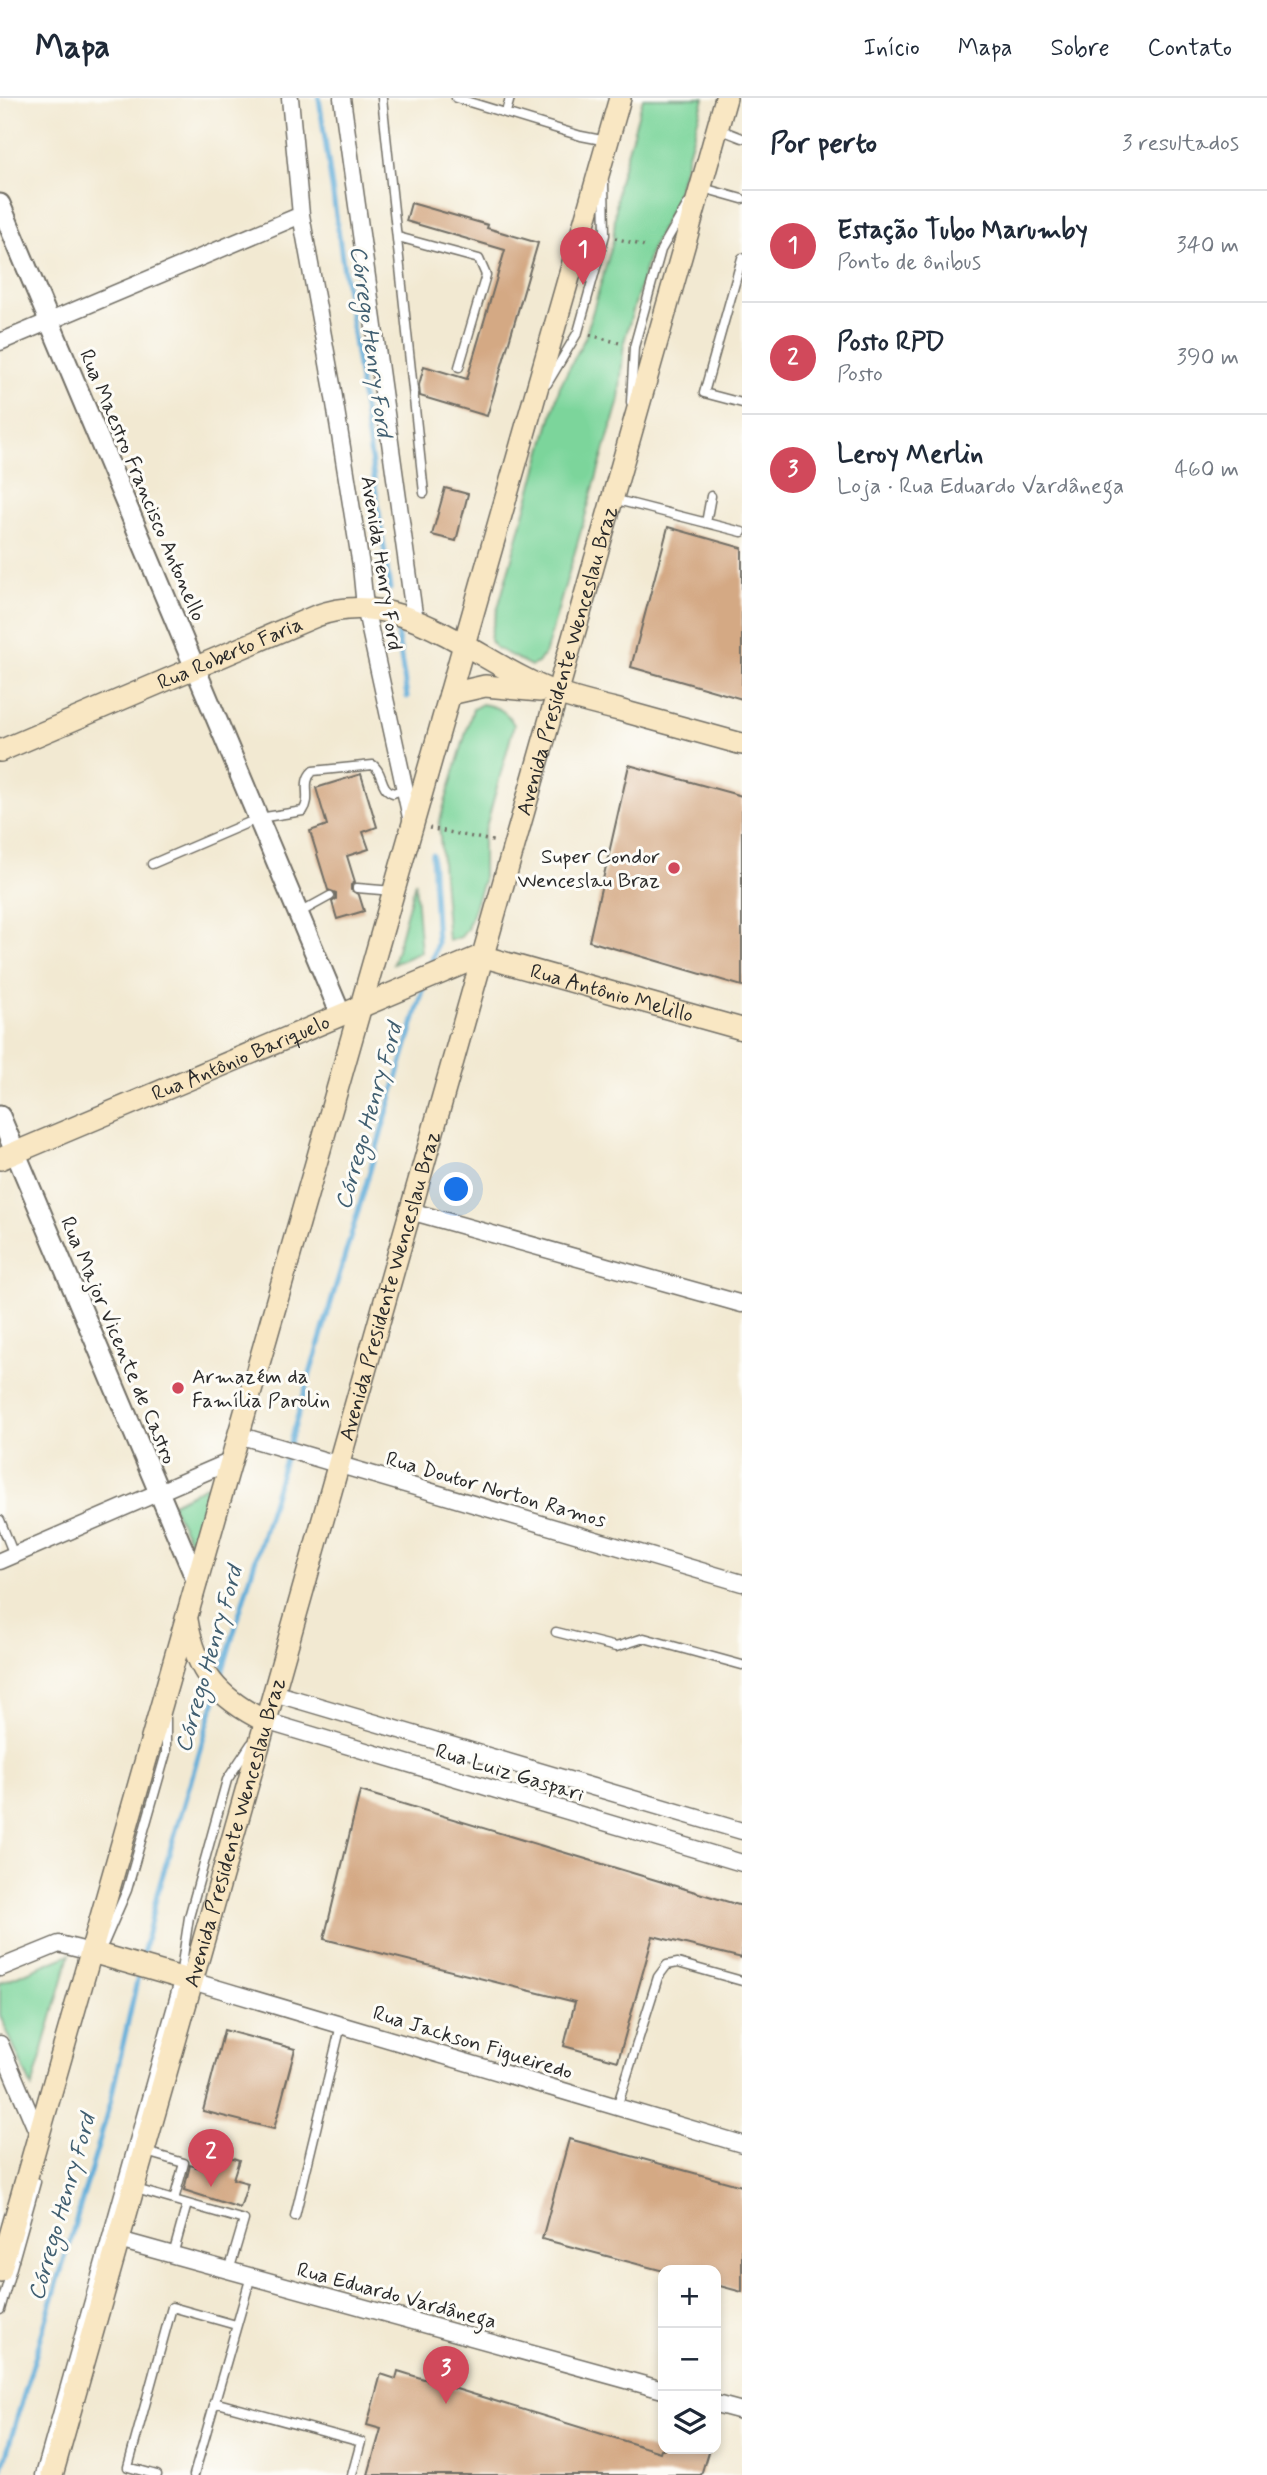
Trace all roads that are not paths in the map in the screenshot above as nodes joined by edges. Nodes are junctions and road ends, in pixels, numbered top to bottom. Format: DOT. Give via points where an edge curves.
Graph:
graph roads {
  1 [pos="290,98"];
  2 [pos="342,98"];
  3 [pos="382,98"];
  4 [pos="456,98"];
  5 [pos="510,98"];
  6 [pos="620,98"];
  7 [pos="726,98"];
  8 [pos="506,112"];
  9 [pos="717,128"];
  10 [pos="742,138"];
  11 [pos="605,148"];
  12 [pos="701,183"];
  13 [pos="742,199"];
  14 [pos="0,204"];
  15 [pos="301,215"];
  16 [pos="398,237"];
  17 [pos="742,258"];
  18 [pos="49,321"];
  19 [pos="0,342"];
  20 [pos="459,367"];
  21 [pos="742,402"];
  22 [pos="530,411"];
  23 [pos="630,433"];
  24 [pos="424,493"];
  25 [pos="711,496"];
  26 [pos="611,499"];
  27 [pos="706,523"];
  28 [pos="742,532"];
  29 [pos="365,607"];
  30 [pos="415,621"];
  31 [pos="463,645"];
  32 [pos="195,668"];
  33 [pos="556,693"];
  34 [pos="450,694"];
  35 [pos="742,744"];
  36 [pos="0,751"];
  37 [pos="405,789"];
  38 [pos="259,818"];
  39 [pos="412,825"];
  40 [pos="152,864"];
  41 [pos="357,888"];
  42 [pos="393,891"];
  43 [pos="330,896"];
  44 [pos="299,914"];
  45 [pos="481,957"];
  46 [pos="351,1011"];
  47 [pos="742,1029"];
  48 [pos="0,1116"];
  49 [pos="8,1156"];
  50 [pos="410,1210"];
  51 [pos="742,1304"];
  52 [pos="238,1435"];
  53 [pos="231,1461"];
  54 [pos="329,1462"];
  55 [pos="159,1493"];
  56 [pos="0,1520"];
  57 [pos="7,1558"];
  58 [pos="197,1582"];
  59 [pos="742,1583"];
  60 [pos="187,1617"];
  61 [pos="556,1632"];
  62 [pos="742,1665"];
  63 [pos="274,1692"];
  64 [pos="260,1718"];
  65 [pos="742,1831"];
  66 [pos="742,1863"];
  67 [pos="100,1958"];
  68 [pos="0,1968"];
  69 [pos="182,1978"];
  70 [pos="742,1981"];
  71 [pos="341,2025"];
  72 [pos="0,2044"];
  73 [pos="617,2107"];
  74 [pos="39,2136"];
  75 [pos="742,2144"];
  76 [pos="144,2151"];
  77 [pos="37,2178"];
  78 [pos="133,2188"];
  79 [pos="173,2200"];
  80 [pos="187,2204"];
  81 [pos="295,2216"];
  82 [pos="5,2232"];
  83 [pos="119,2240"];
  84 [pos="173,2255"];
  85 [pos="229,2271"];
  86 [pos="0,2272"];
  87 [pos="251,2276"];
  88 [pos="0,2310"];
  89 [pos="236,2325"];
  90 [pos="658,2389"];
  91 [pos="215,2402"];
  92 [pos="721,2405"];
  93 [pos="742,2411"];
  94 [pos="40,2475"];
  95 [pos="52,2475"];
  96 [pos="157,2475"];
  97 [pos="194,2475"];
  98 [pos="352,2475"];
  1 -- 15 [label="street, Avenida Henry Ford"];
  2 -- 30 [label="street, Avenida Henry Ford"];
  3 -- 16 [label="lane"];
  4 -- 8 [label="lane"];
  5 -- 8 [label="lane"];
  6 -- 11 [label="main road"];
  7 -- 9 [label="main road, Avenida Presidente Wenceslau Braz"];
  8 -- 11 [label="lane"];
  9 -- 10 [label="lane"];
  9 -- 12 [label="main road, Avenida Presidente Wenceslau Braz"];
  11 -- 22 [label="main road"];
  11 -- 22 [label="lane" via="605,235 578,332"];
  12 -- 13 [label="lane"];
  12 -- 23 [label="main road, Avenida Presidente Wenceslau Braz"];
  12 -- 23 [label="lane" via="661,250 634,347"];
  14 -- 18 [label="street, Rua Maestro Francisco Antonello"];
  15 -- 18 [label="street"];
  15 -- 29 [label="street, Avenida Henry Ford" via="337,411"];
  16 -- 20 [label="lane" via="479,259 486,275"];
  16 -- 24 [label="lane"];
  17 -- 21 [label="lane" via="704,393"];
  18 -- 19 [label="street"];
  18 -- 32 [label="street, Rua Maestro Francisco Antonello"];
  22 -- 31 [label="main road"];
  23 -- 26 [label="main road, Avenida Presidente Wenceslau Braz"];
  25 -- 27 [label="lane"];
  26 -- 27 [label="lane"];
  26 -- 33 [label="main road, Avenida Presidente Wenceslau Braz"];
  27 -- 28 [label="lane"];
  29 -- 30 [label="main road, Rua Roberto Faria"];
  29 -- 32 [label="main road, Rua Roberto Faria" via="331,611"];
  29 -- 37 [label="street, Avenida Henry Ford"];
  30 -- 31 [label="main road, Rua Roberto Faria"];
  31 -- 33 [label="main road, Rua Roberto Faria"];
  31 -- 34 [label="main road"];
  32 -- 36 [label="main road, Rua Roberto Faria"];
  32 -- 38 [label="street, Rua Maestro Francisco Antonello"];
  33 -- 34 [label="main road" via="485,686"];
  33 -- 35 [label="main road"];
  33 -- 45 [label="main road, Avenida Presidente Wenceslau Braz"];
  34 -- 39 [label="main road"];
  37 -- 38 [label="lane" via="388,791 373,765 313,771 305,782 308,800 303,811"];
  37 -- 39 [label="street, Avenida Henry Ford"];
  38 -- 40 [label="lane"];
  38 -- 44 [label="street, Rua Maestro Francisco Antonello"];
  39 -- 42 [label="main road"];
  41 -- 42 [label="lane"];
  42 -- 46 [label="main road"];
  43 -- 44 [label="lane"];
  44 -- 46 [label="street, Rua Maestro Francisco Antonello"];
  45 -- 46 [label="main road, Rua Antônio Bariquelo"];
  45 -- 47 [label="main road, Rua Antônio Melillo"];
  45 -- 50 [label="main road, Avenida Presidente Wenceslau Braz"];
  46 -- 49 [label="main road, Rua Antônio Bariquelo"];
  46 -- 52 [label="main road"];
  48 -- 49 [label="street, Rua Major Vicente de Castro"];
  49 -- 55 [label="street, Rua Major Vicente de Castro"];
  50 -- 51 [label="street"];
  50 -- 54 [label="main road, Avenida Presidente Wenceslau Braz"];
  52 -- 53 [label="main road"];
  52 -- 54 [label="street, Rua Doutor Norton Ramos"];
  53 -- 55 [label="street"];
  53 -- 58 [label="main road"];
  54 -- 59 [label="street, Rua Doutor Norton Ramos"];
  54 -- 63 [label="main road, Avenida Presidente Wenceslau Braz"];
  55 -- 57 [label="street"];
  55 -- 58 [label="street, Rua Major Vicente de Castro"];
  56 -- 57 [label="lane"];
  58 -- 60 [label="main road"];
  60 -- 64 [label="main road" via="191,1643 204,1674 226,1698"];
  60 -- 67 [label="main road"];
  61 -- 62 [label="lane" via="616,1647 644,1638"];
  63 -- 64 [label="main road, Avenida Presidente Wenceslau Braz"];
  63 -- 65 [label="street, Rua Luiz Gaspari"];
  64 -- 66 [label="street, Rua Luiz Gaspari"];
  64 -- 69 [label="main road, Avenida Presidente Wenceslau Braz"];
  67 -- 68 [label="street" via="59,1944"];
  67 -- 69 [label="main road"];
  67 -- 74 [label="main road"];
  69 -- 71 [label="street, Rua Jackson Figueiredo"];
  69 -- 76 [label="main road, Avenida Presidente Wenceslau Braz"];
  69 -- 94 [label="lane"];
  70 -- 73 [label="lane" via="678,1963 667,1965 658,1977"];
  71 -- 73 [label="street, Rua Jackson Figueiredo"];
  71 -- 81 [label="lane"];
  72 -- 74 [label="street"];
  73 -- 75 [label="street, Rua Jackson Figueiredo"];
  74 -- 82 [label="main road"];
  76 -- 78 [label="main road, Avenida Presidente Wenceslau Braz"];
  76 -- 79 [label="lane" via="184,2163"];
  77 -- 88 [label="lane"];
  78 -- 79 [label="lane"];
  78 -- 83 [label="main road, Avenida Presidente Wenceslau Braz"];
  79 -- 80 [label="lane"];
  80 -- 84 [label="lane"];
  80 -- 85 [label="lane" via="244,2220"];
  82 -- 86 [label="main road"];
  83 -- 84 [label="street, Rua Eduardo Vardânega"];
  83 -- 95 [label="main road, Avenida Presidente Wenceslau Braz"];
  84 -- 85 [label="street, Rua Eduardo Vardânega"];
  85 -- 87 [label="street, Rua Eduardo Vardânega"];
  87 -- 89 [label="lane"];
  87 -- 90 [label="street, Rua Eduardo Vardânega"];
  89 -- 91 [label="lane"];
  89 -- 96 [label="lane" via="172,2307 128,2467"];
  91 -- 97 [label="lane"];
  91 -- 98 [label="lane" via="361,2442"];
  92 -- 93 [label="street"];
}
